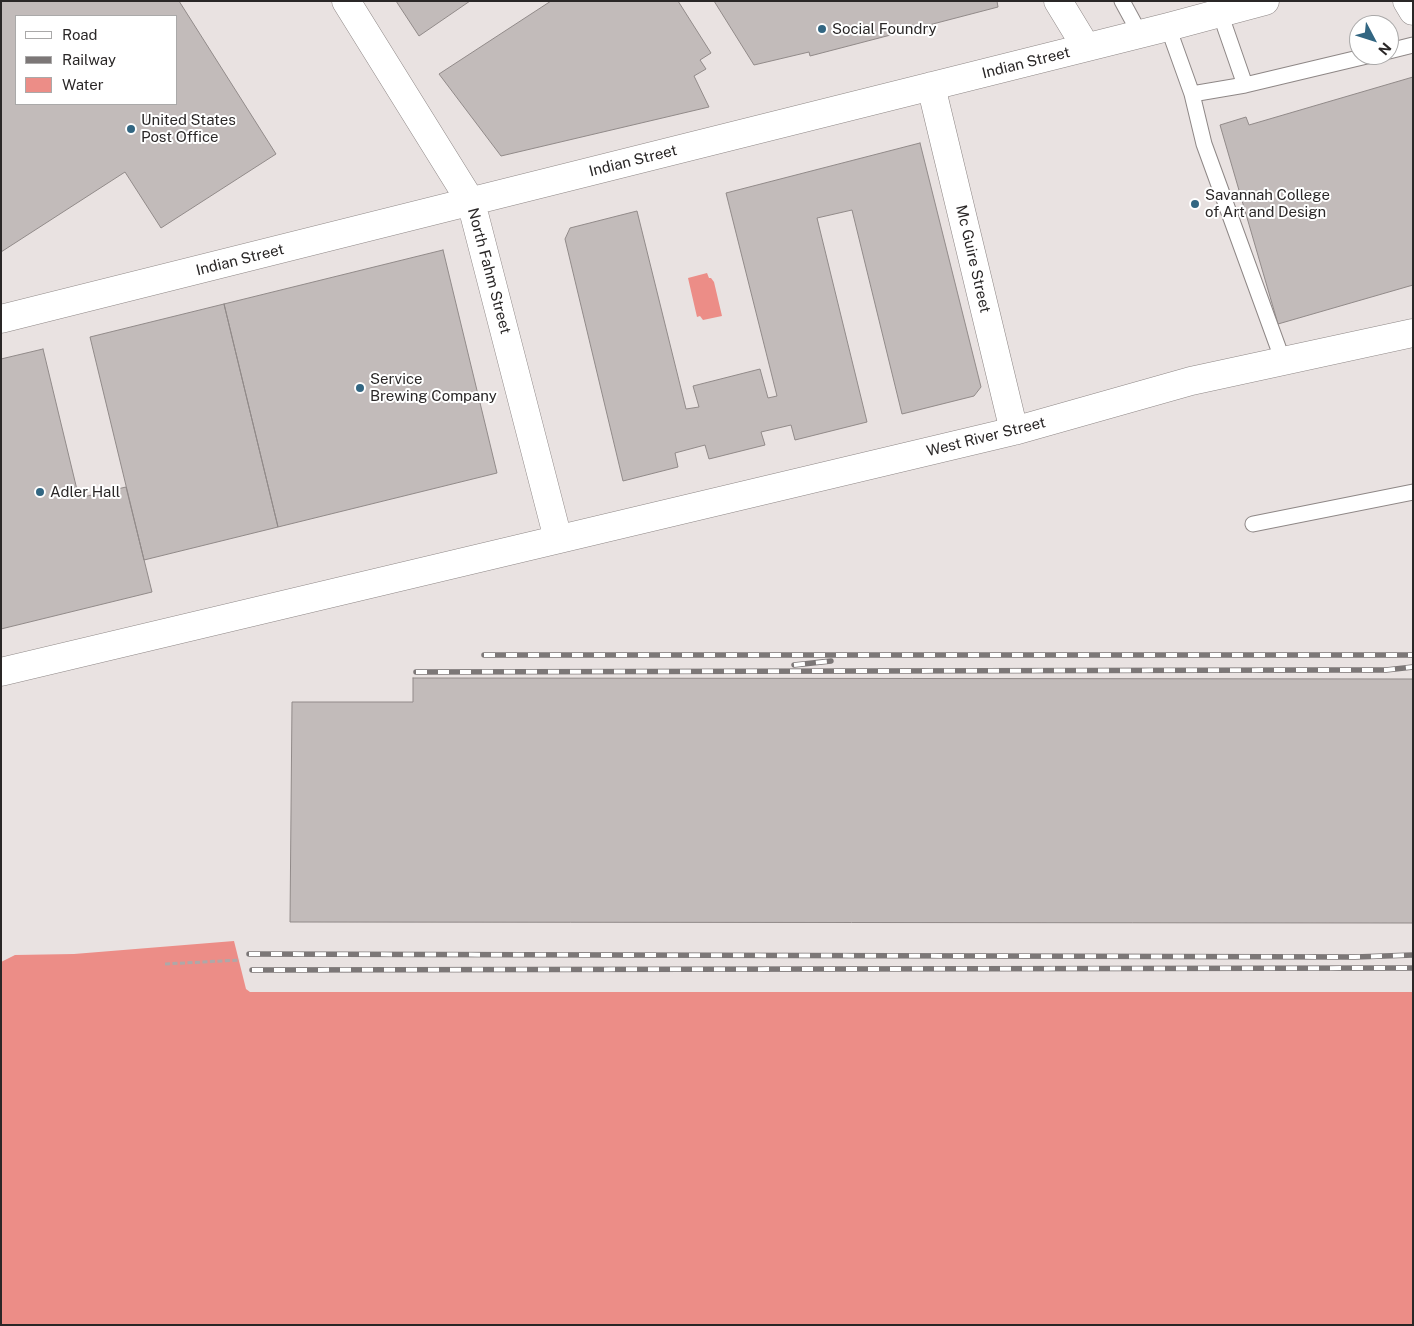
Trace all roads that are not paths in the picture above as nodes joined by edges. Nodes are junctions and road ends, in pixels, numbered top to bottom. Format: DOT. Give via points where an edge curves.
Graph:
graph roads {
  1 [pos="346,1"];
  2 [pos="1058,1"];
  3 [pos="1122,1"];
  4 [pos="1265,1"];
  5 [pos="1408,1"];
  6 [pos="1413,11"];
  7 [pos="1220,13"];
  8 [pos="1168,27"];
  9 [pos="1140,34"];
  10 [pos="1413,45"];
  11 [pos="1086,48"];
  12 [pos="1399,48"];
  13 [pos="1349,60"];
  14 [pos="1245,85"];
  15 [pos="931,86"];
  16 [pos="1192,94"];
  17 [pos="471,202"];
  18 [pos="1,320"];
  19 [pos="1413,333"];
  20 [pos="1283,361"];
  21 [pos="1014,431"];
  22 [pos="1413,492"];
  23 [pos="1252,524"];
  24 [pos="558,539"];
  25 [pos="1,672"];
  1 -- 17 [label="street, North Fahm Street"];
  2 -- 11 [label="street"];
  3 -- 9 [label="lane"];
  4 -- 7 [label="street, Indian Street"];
  5 -- 6 [label="street"];
  7 -- 8 [label="street, Indian Street"];
  7 -- 14 [label="lane"];
  8 -- 9 [label="street, Indian Street"];
  8 -- 16 [label="lane"];
  9 -- 11 [label="street, Indian Street"];
  10 -- 12 [label="lane"];
  11 -- 15 [label="street, Indian Street"];
  13 -- 14 [label="lane"];
  14 -- 16 [label="lane"];
  15 -- 17 [label="street, Indian Street"];
  15 -- 21 [label="street, Mc Guire Street"];
  16 -- 20 [label="lane" via="1204,144"];
  17 -- 18 [label="street, Indian Street"];
  17 -- 24 [label="street, North Fahm Street"];
  19 -- 20 [label="street, West River Street"];
  20 -- 21 [label="street, West River Street" via="1191,381"];
  21 -- 24 [label="street, West River Street"];
  22 -- 23 [label="lane"];
  24 -- 25 [label="street, West River Street"];
}
